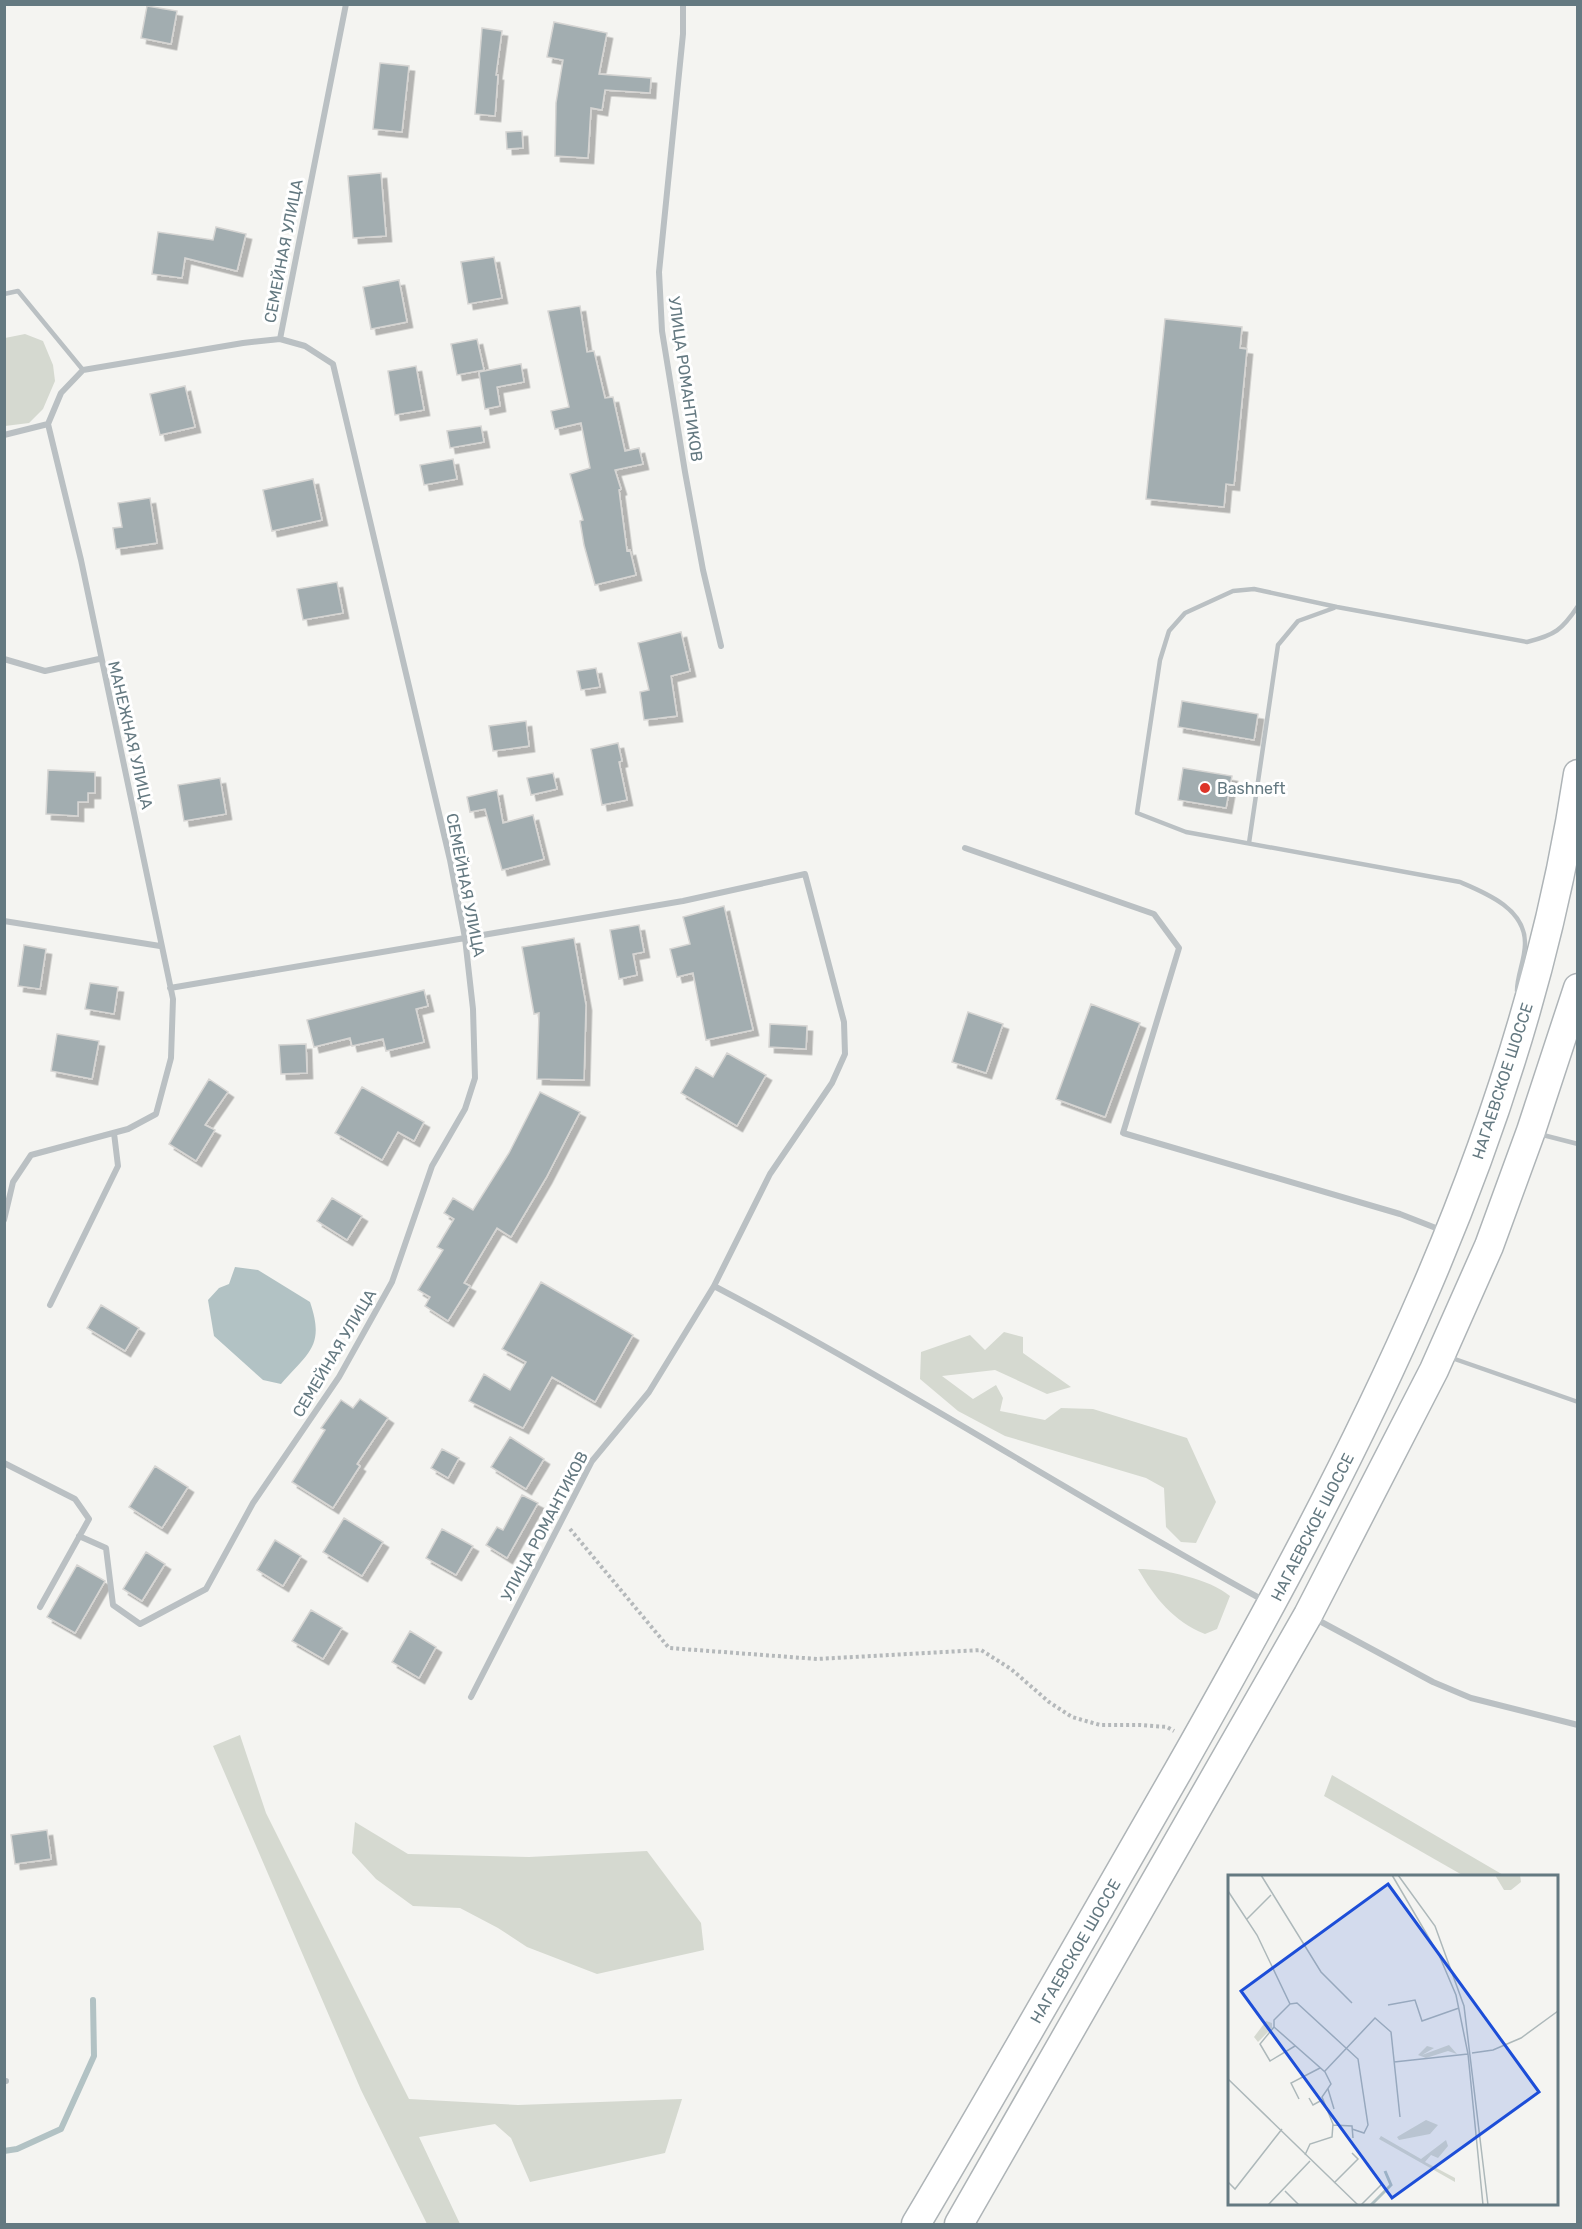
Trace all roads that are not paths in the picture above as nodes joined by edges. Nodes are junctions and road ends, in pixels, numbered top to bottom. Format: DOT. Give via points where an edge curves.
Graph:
graph roads {
  1 [pos="346,4"];
  2 [pos="683,4"];
  3 [pos="4,294"];
  4 [pos="280,339"];
  5 [pos="83,370"];
  6 [pos="48,424"];
  7 [pos="4,435"];
  8 [pos="1578,606"];
  9 [pos="1337,608"];
  10 [pos="721,646"];
  11 [pos="4,659"];
  12 [pos="99,659"];
  13 [pos="1578,774"];
  14 [pos="1249,843"];
  15 [pos="965,848"];
  16 [pos="4,921"];
  17 [pos="465,938"];
  18 [pos="160,946"];
  19 [pos="170,988"];
  20 [pos="1578,988"];
  21 [pos="1516,997"];
  22 [pos="1515,1019"];
  23 [pos="1514,1052"];
  24 [pos="1531,1131"];
  25 [pos="114,1133"];
  26 [pos="1578,1144"];
  27 [pos="4,1182"];
  28 [pos="13,1182"];
  29 [pos="4,1220"];
  30 [pos="1450,1233"];
  31 [pos="714,1286"];
  32 [pos="50,1305"];
  33 [pos="1441,1354"];
  34 [pos="1578,1402"];
  35 [pos="4,1463"];
  36 [pos="79,1536"];
  37 [pos="1272,1604"];
  38 [pos="40,1606"];
  39 [pos="1308,1615"];
  40 [pos="471,1697"];
  41 [pos="1578,1725"];
  42 [pos="1223,1764"];
  43 [pos="1023,2043"];
  44 [pos="903,2224"];
  45 [pos="916,2224"];
  46 [pos="959,2224"];
  47 [pos="974,2224"];
  1 -- 4 [label="street, СЕМЕЙНАЯ УЛИЦА"];
  2 -- 10 [label="street, УЛИЦА РОМАНТИКОВ" via="659,272 661,307 685,472"];
  3 -- 5 [label="lane" via="18,291"];
  4 -- 5 [label="street"];
  4 -- 17 [label="street, СЕМЕЙНАЯ УЛИЦА" via="305,346 333,364 424,745"];
  5 -- 6 [label="street" via="61,393"];
  6 -- 7 [label="street"];
  6 -- 12 [label="street, МАНЕЖНАЯ УЛИЦА" via="81,561"];
  8 -- 9 [label="lane" via="1565,625 1551,636 1527,642"];
  9 -- 14 [label="lane" via="1298,621 1278,645"];
  9 -- 14 [label="lane" via="1254,589 1233,591 1185,614 1169,632 1160,660 1137,813 1186,832"];
  11 -- 12 [label="street" via="45,671"];
  12 -- 18 [label="street, МАНЕЖНАЯ УЛИЦА"];
  13 -- 23 [label="main road, НАГАЕВСКОЕ ШОССЕ" via="1558,889"];
  14 -- 21 [label="lane" via="1460,882 1488,893 1508,907 1521,925 1526,943"];
  15 -- 30 [label="street" via="1154,914 1179,948 1123,1133 1400,1214"];
  16 -- 18 [label="street"];
  17 -- 19 [label="street"];
  17 -- 31 [label="street, УЛИЦА РОМАНТИКОВ" via="683,901 805,874 844,1022 845,1054 832,1083 770,1174"];
  17 -- 36 [label="street, СЕМЕЙНАЯ УЛИЦА" via="475,1078 465,1109 432,1166 392,1282 339,1377 253,1503 206,1589 140,1624 113,1605 106,1548"];
  18 -- 19 [label="street, МАНЕЖНАЯ УЛИЦА"];
  19 -- 25 [label="street, МАНЕЖНАЯ УЛИЦА" via="171,1058 156,1114"];
  20 -- 24 [label="main road"];
  22 -- 23 [label="lane"];
  23 -- 30 [label="main road, НАГАЕВСКОЕ ШОССЕ"];
  24 -- 26 [label="lane"];
  24 -- 33 [label="main road" via="1489,1246"];
  25 -- 28 [label="street, МАНЕЖНАЯ УЛИЦА" via="31,1155"];
  25 -- 32 [label="street" via="118,1166"];
  27 -- 28 [label="street"];
  28 -- 29 [label="street, МАНЕЖНАЯ УЛИЦА"];
  30 -- 37 [label="main road, НАГАЕВСКОЕ ШОССЕ" via="1395,1362"];
  31 -- 37 [label="street" via="821,1342 1095,1505"];
  31 -- 40 [label="street, УЛИЦА РОМАНТИКОВ" via="649,1392 592,1461"];
  33 -- 34 [label="lane"];
  33 -- 39 [label="main road"];
  35 -- 36 [label="street" via="75,1499 89,1519"];
  36 -- 38 [label="street"];
  37 -- 43 [label="main road, НАГАЕВСКОЕ ШОССЕ"];
  39 -- 41 [label="street" via="1471,1698"];
  39 -- 42 [label="main road"];
  42 -- 46 [label="main road"];
  42 -- 47 [label="main road" via="1112,1977"];
  43 -- 44 [label="main road"];
  43 -- 45 [label="main road, НАГАЕВСКОЕ ШОССЕ"];
}
